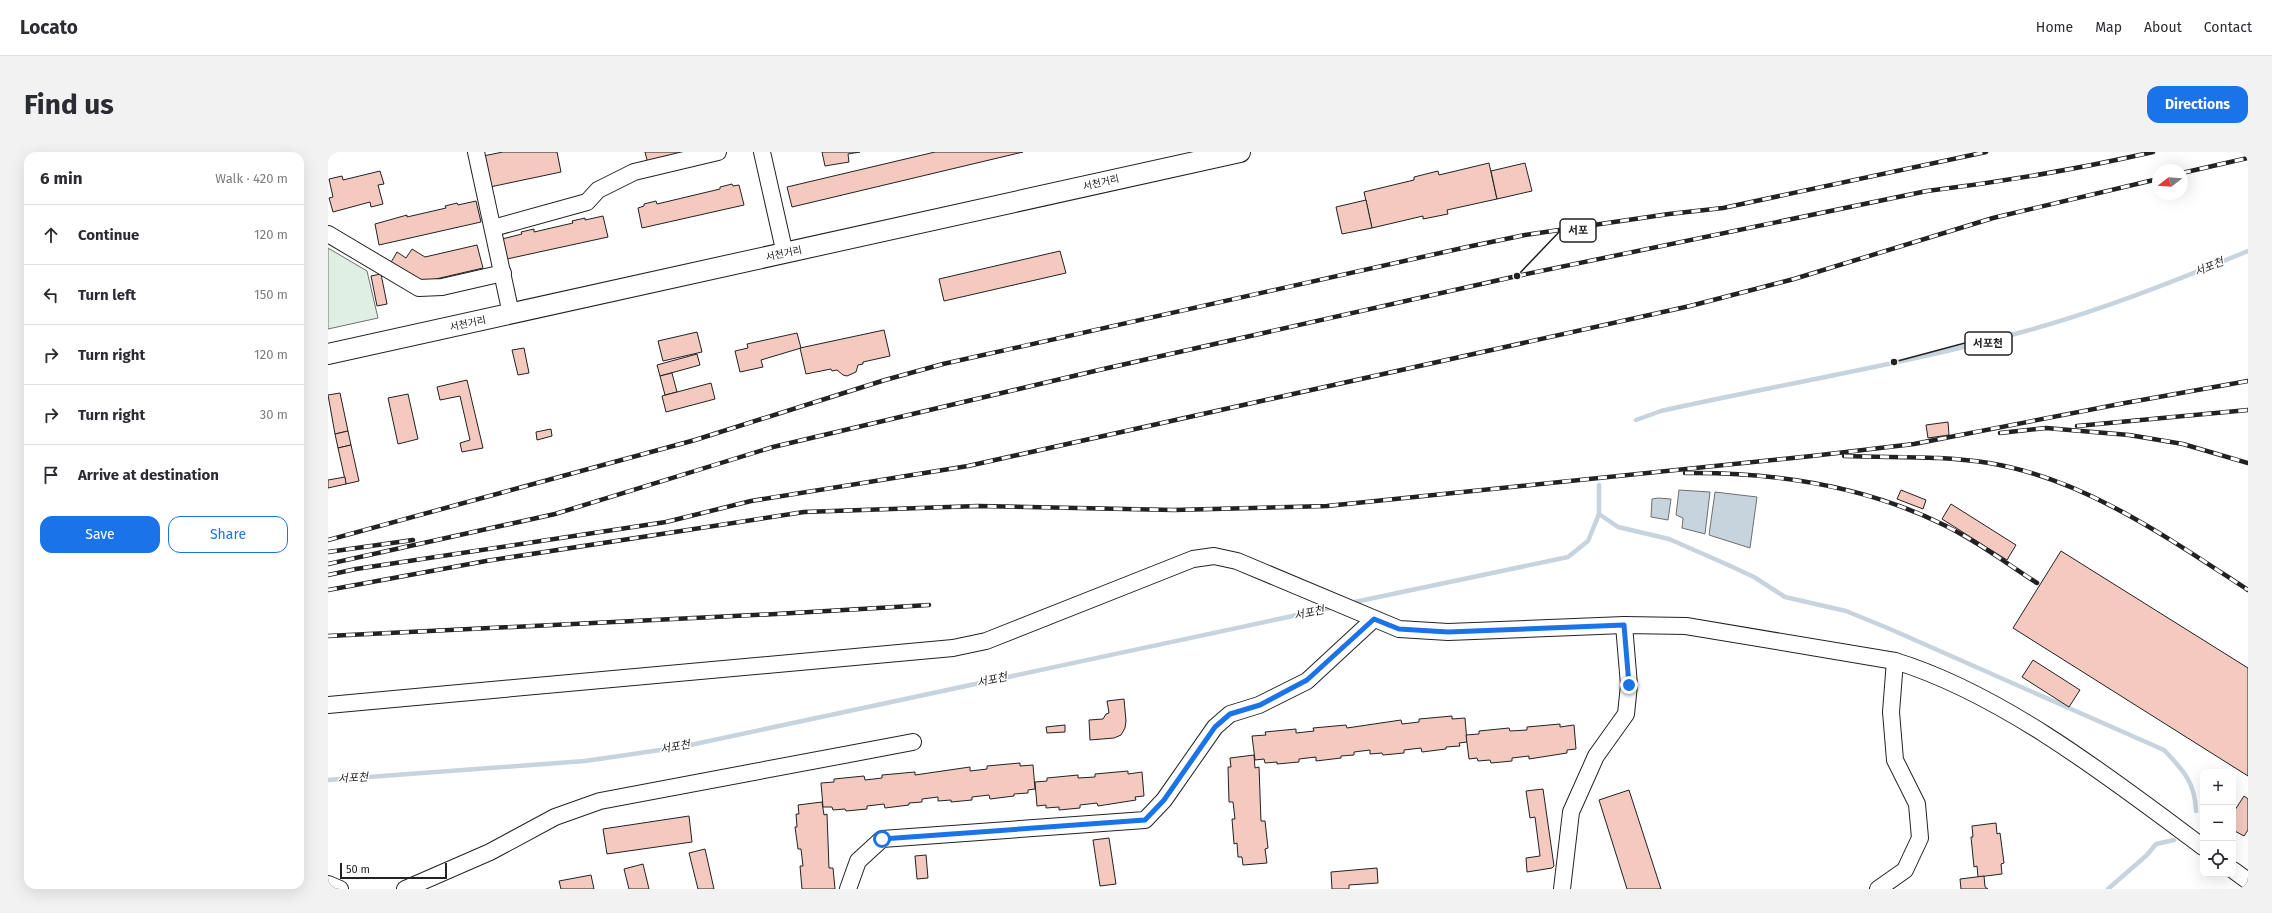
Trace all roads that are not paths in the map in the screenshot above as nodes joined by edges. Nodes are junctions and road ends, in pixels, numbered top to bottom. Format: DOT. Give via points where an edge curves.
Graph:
graph roads {
  1 [pos="476,152"];
  2 [pos="718,152"];
  3 [pos="762,152"];
  4 [pos="1240,152"];
  5 [pos="493,228"];
  6 [pos="328,234"];
  7 [pos="785,254"];
  8 [pos="503,272"];
  9 [pos="511,314"];
  10 [pos="328,354"];
  11 [pos="1368,617"];
  12 [pos="1624,625"];
  13 [pos="1895,661"];
  14 [pos="328,705"];
  15 [pos="913,742"];
  16 [pos="2200,845"];
  17 [pos="2236,872"];
  18 [pos="2248,881"];
  19 [pos="328,884"];
  20 [pos="340,889"];
  21 [pos="405,889"];
  22 [pos="848,889"];
  23 [pos="1562,889"];
  24 [pos="1878,889"];
  1 -- 5 [label="street"];
  2 -- 5 [label="street" via="634,172 598,190 587,202"];
  3 -- 7 [label="street"];
  4 -- 7 [label="main road, 서천거리"];
  5 -- 8 [label="street"];
  6 -- 8 [label="street" via="419,288 442,287"];
  7 -- 9 [label="main road, 서천거리"];
  8 -- 9 [label="street"];
  9 -- 10 [label="main road, 서천거리"];
  11 -- 12 [label="street" via="1399,629 1448,632"];
  11 -- 14 [label="street" via="1237,560 1214,556 1193,560 986,641 953,648"];
  11 -- 22 [label="street" via="1307,680 1260,705 1230,714 1220,723 1164,800 1145,820 882,839 858,861"];
  12 -- 13 [label="street" via="1686,626"];
  12 -- 23 [label="street" via="1629,685 1626,714 1596,756 1571,812"];
  13 -- 16 [label="street" via="1924,670 1990,703 2054,741"];
  13 -- 24 [label="street" via="1890,712 1895,760 1917,804 1920,838 1905,870"];
  15 -- 21 [label="street" via="600,801 554,817 490,852"];
  17 -- 18 [label="street"];
  19 -- 20 [label="street"];
}
